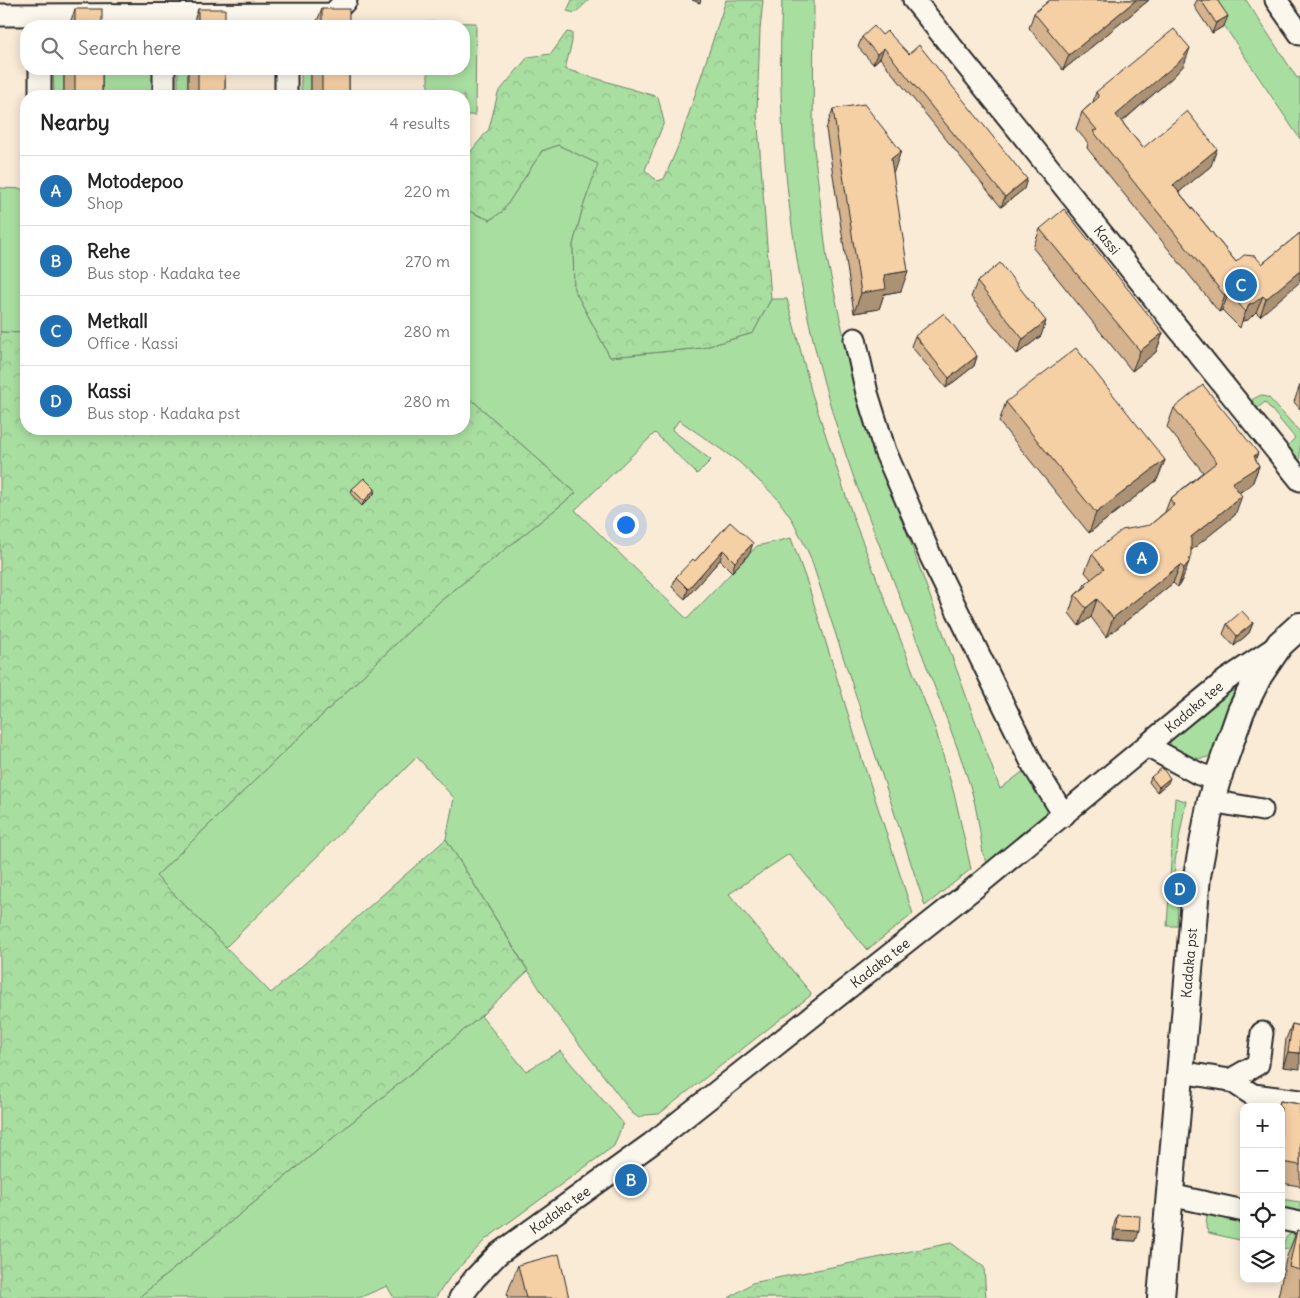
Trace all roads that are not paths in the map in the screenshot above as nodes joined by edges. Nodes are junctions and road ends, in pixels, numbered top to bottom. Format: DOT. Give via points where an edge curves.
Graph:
graph roads {
  1 [pos="346,0"];
  2 [pos="914,0"];
  3 [pos="1276,0"];
  4 [pos="89,7"];
  5 [pos="227,7"];
  6 [pos="0,15"];
  7 [pos="41,20"];
  8 [pos="164,20"];
  9 [pos="287,20"];
  10 [pos="1300,34"];
  11 [pos="40,75"];
  12 [pos="164,75"];
  13 [pos="286,75"];
  14 [pos="40,90"];
  15 [pos="164,90"];
  16 [pos="286,90"];
  17 [pos="855,339"];
  18 [pos="1300,480"];
  19 [pos="1300,626"];
  20 [pos="1280,644"];
  21 [pos="1147,746"];
  22 [pos="1214,790"];
  23 [pos="1262,810"];
  24 [pos="1064,815"];
  25 [pos="1262,1033"];
  26 [pos="1180,1072"];
  27 [pos="1230,1080"];
  28 [pos="1300,1101"];
  29 [pos="1170,1195"];
  30 [pos="1240,1210"];
  31 [pos="1285,1220"];
  32 [pos="1300,1223"];
  33 [pos="460,1298"];
  34 [pos="1160,1298"];
  1 -- 9 [label="street" via="333,14"];
  2 -- 18 [label="street, Kassi"];
  3 -- 10 [label="street"];
  4 -- 7 [label="street"];
  4 -- 8 [label="street"];
  5 -- 8 [label="street"];
  5 -- 9 [label="street"];
  6 -- 7 [label="street"];
  11 -- 14 [label="street"];
  12 -- 15 [label="street"];
  13 -- 16 [label="street"];
  17 -- 24 [label="street" via="885,451 927,548 1032,765"];
  19 -- 20 [label="main road, Kadaka tee"];
  20 -- 21 [label="street, Kadaka tee" via="1226,680"];
  20 -- 22 [label="main road, Kadaka pst" via="1259,675 1241,711"];
  21 -- 22 [label="street" via="1199,774"];
  21 -- 24 [label="street, Kadaka tee"];
  22 -- 23 [label="street"];
  22 -- 26 [label="main road, Kadaka pst" via="1197,876"];
  24 -- 33 [label="street, Kadaka tee" via="658,1138 498,1254"];
  25 -- 27 [label="street" via="1258,1064"];
  26 -- 27 [label="street"];
  26 -- 29 [label="main road, Kadaka pst"];
  27 -- 28 [label="street" via="1253,1096"];
  29 -- 30 [label="street"];
  29 -- 34 [label="main road, Kadaka pst"];
  31 -- 32 [label="street"];
}
